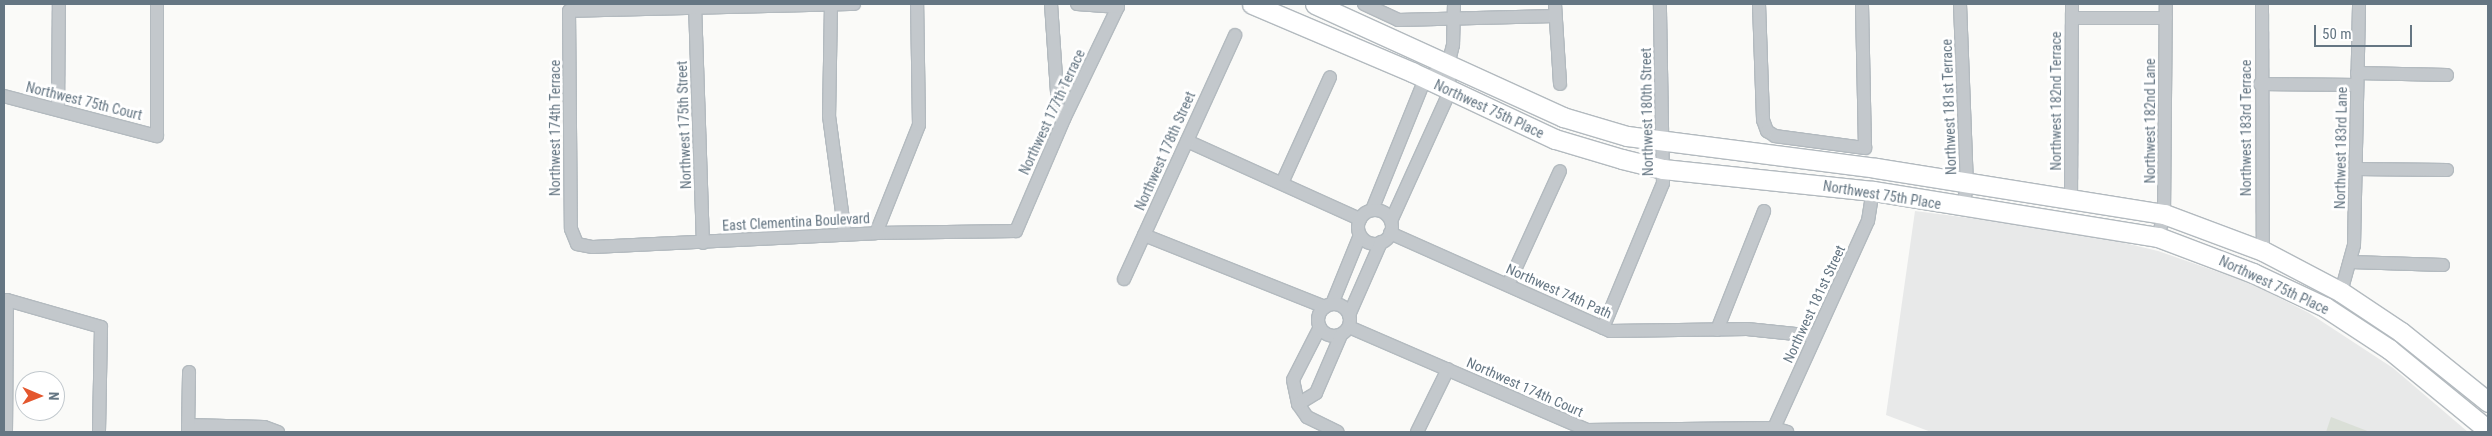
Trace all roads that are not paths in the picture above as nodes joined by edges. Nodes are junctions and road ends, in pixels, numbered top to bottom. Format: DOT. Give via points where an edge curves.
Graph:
graph roads {
  1 [pos="59,4"];
  2 [pos="157,4"];
  3 [pos="831,4"];
  4 [pos="854,4"];
  5 [pos="917,4"];
  6 [pos="1051,4"];
  7 [pos="1077,4"];
  8 [pos="1252,4"];
  9 [pos="1315,4"];
  10 [pos="1364,4"];
  11 [pos="1454,4"];
  12 [pos="1660,4"];
  13 [pos="1759,4"];
  14 [pos="1862,4"];
  15 [pos="1960,4"];
  16 [pos="2072,4"];
  17 [pos="2166,4"];
  18 [pos="2262,4"];
  19 [pos="2359,4"];
  20 [pos="695,5"];
  21 [pos="1555,10"];
  22 [pos="2072,18"];
  23 [pos="2166,18"];
  24 [pos="1454,19"];
  25 [pos="1235,35"];
  26 [pos="1448,64"];
  27 [pos="2447,75"];
  28 [pos="1330,77"];
  29 [pos="1425,79"];
  30 [pos="2357,79"];
  31 [pos="1560,84"];
  32 [pos="2260,84"];
  33 [pos="1450,92"];
  34 [pos="4,96"];
  35 [pos="58,109"];
  36 [pos="1064,119"];
  37 [pos="1187,141"];
  38 [pos="1663,142"];
  39 [pos="1663,168"];
  40 [pos="2356,169"];
  41 [pos="2448,170"];
  42 [pos="1560,171"];
  43 [pos="1282,183"];
  44 [pos="1967,184"];
  45 [pos="1873,191"];
  46 [pos="2071,198"];
  47 [pos="1963,208"];
  48 [pos="1372,210"];
  49 [pos="1764,211"];
  50 [pos="2164,214"];
  51 [pos="1360,220"];
  52 [pos="1391,227"];
  53 [pos="1016,231"];
  54 [pos="876,233"];
  55 [pos="845,235"];
  56 [pos="1144,235"];
  57 [pos="1360,235"];
  58 [pos="2158,237"];
  59 [pos="1381,242"];
  60 [pos="702,243"];
  61 [pos="577,244"];
  62 [pos="2263,251"];
  63 [pos="2351,262"];
  64 [pos="2443,266"];
  65 [pos="1124,279"];
  66 [pos="1508,285"];
  67 [pos="2342,292"];
  68 [pos="1328,306"];
  69 [pos="1347,325"];
  70 [pos="1320,327"];
  71 [pos="1603,328"];
  72 [pos="1717,330"];
  73 [pos="1815,336"];
  74 [pos="1448,370"];
  75 [pos="189,372"];
  76 [pos="5,387"];
  77 [pos="2488,402"];
  78 [pos="1298,404"];
  79 [pos="1774,428"];
  80 [pos="188,429"];
  81 [pos="2488,430"];
  82 [pos="6,432"];
  83 [pos="99,432"];
  84 [pos="278,432"];
  85 [pos="1338,432"];
  86 [pos="1418,432"];
  87 [pos="1787,432"];
  1 -- 35 [label="street"];
  2 -- 35 [label="street, Northwest 75th Court" via="157,136"];
  3 -- 4 [label="street"];
  3 -- 20 [label="street"];
  3 -- 55 [label="street" via="829,116"];
  5 -- 54 [label="street" via="920,125"];
  6 -- 36 [label="street" via="1058,107"];
  7 -- 36 [label="street, Northwest 177th Terrace" via="1118,7"];
  8 -- 29 [label="street, Northwest 75th Place"];
  9 -- 26 [label="street, Northwest 75th Place"];
  10 -- 24 [label="street" via="1398,20"];
  11 -- 24 [label="street"];
  12 -- 38 [label="street, Northwest 180th Street"];
  13 -- 14 [label="street" via="1763,120 1767,131 1775,136 1865,148"];
  15 -- 44 [label="street, Northwest 181st Terrace"];
  16 -- 22 [label="street, Northwest 182nd Terrace"];
  17 -- 23 [label="street, Northwest 182nd Lane"];
  18 -- 32 [label="street, Northwest 183rd Terrace"];
  19 -- 30 [label="street, Northwest 183rd Lane"];
  20 -- 60 [label="street, Northwest 175th Street"];
  20 -- 61 [label="street, Northwest 174th Terrace" via="569,11 571,229"];
  21 -- 24 [label="street"];
  21 -- 31 [label="street"];
  22 -- 23 [label="street"];
  22 -- 46 [label="street, Northwest 182nd Terrace"];
  23 -- 50 [label="street, Northwest 182nd Lane"];
  24 -- 26 [label="street"];
  25 -- 37 [label="street, Northwest 178th Street"];
  26 -- 29 [label="street"];
  26 -- 33 [label="street"];
  26 -- 38 [label="street, Northwest 75th Place" via="1563,116 1627,136"];
  27 -- 30 [label="street"];
  28 -- 43 [label="street"];
  29 -- 33 [label="street, Northwest 75th Place"];
  29 -- 48 [label="street"];
  30 -- 32 [label="street"];
  30 -- 40 [label="street, Northwest 183rd Lane"];
  32 -- 62 [label="street, Northwest 183rd Terrace"];
  33 -- 39 [label="street, Northwest 75th Place" via="1555,139"];
  33 -- 52 [label="street"];
  34 -- 35 [label="street, Northwest 75th Court"];
  36 -- 53 [label="street, Northwest 177th Terrace"];
  37 -- 43 [label="street"];
  37 -- 56 [label="street, Northwest 178th Street"];
  38 -- 39 [label="street, Northwest 180th Street"];
  38 -- 44 [label="street, Northwest 75th Place" via="1876,168"];
  39 -- 45 [label="street, Northwest 75th Place"];
  39 -- 71 [label="street, Northwest 180th Street" via="1663,183"];
  40 -- 41 [label="street"];
  40 -- 63 [label="street, Northwest 183rd Lane"];
  42 -- 66 [label="street"];
  43 -- 51 [label="street"];
  44 -- 46 [label="street, Northwest 75th Place"];
  44 -- 47 [label="street, Northwest 181st Terrace"];
  45 -- 47 [label="street, Northwest 75th Place"];
  45 -- 73 [label="street, Northwest 181st Street" via="1868,221"];
  46 -- 50 [label="street, Northwest 75th Place"];
  47 -- 58 [label="street, Northwest 75th Place"];
  48 -- 51 [label="street"];
  48 -- 52 [label="street" via="1381,211"];
  49 -- 72 [label="street"];
  50 -- 58 [label="street, Northwest 182nd Lane"];
  50 -- 62 [label="street, Northwest 75th Place"];
  51 -- 57 [label="street"];
  52 -- 59 [label="street"];
  52 -- 66 [label="street, Northwest 74th Path"];
  53 -- 54 [label="street, East Clementina Boulevard"];
  54 -- 55 [label="street, East Clementina Boulevard"];
  55 -- 60 [label="street, East Clementina Boulevard"];
  56 -- 65 [label="street, Northwest 178th Street"];
  56 -- 68 [label="street"];
  57 -- 59 [label="street" via="1369,242"];
  57 -- 68 [label="street"];
  58 -- 81 [label="street, Northwest 75th Place" via="2253,273 2325,307 2389,349"];
  59 -- 69 [label="street"];
  60 -- 61 [label="street, East Clementina Boulevard" via="593,248"];
  62 -- 67 [label="street, Northwest 75th Place"];
  63 -- 64 [label="street"];
  63 -- 67 [label="street, Northwest 183rd Lane"];
  66 -- 71 [label="street, Northwest 74th Path"];
  67 -- 77 [label="street, Northwest 75th Place" via="2401,332"];
  68 -- 69 [label="street" via="1342,306"];
  68 -- 70 [label="street" via="1319,316"];
  69 -- 70 [label="street" via="1325,334"];
  69 -- 74 [label="street, Northwest 174th Court"];
  69 -- 78 [label="street" via="1316,393"];
  70 -- 78 [label="street" via="1293,380"];
  71 -- 72 [label="street, Northwest 74th Path" via="1610,331"];
  72 -- 73 [label="street, Northwest 74th Path"];
  73 -- 79 [label="street, Northwest 181st Street"];
  74 -- 79 [label="street, Northwest 174th Court" via="1587,430"];
  74 -- 86 [label="street"];
  75 -- 80 [label="street"];
  76 -- 82 [label="street"];
  76 -- 83 [label="street" via="7,300 101,327"];
  78 -- 85 [label="street" via="1307,417"];
  79 -- 87 [label="street, Northwest 174th Court"];
  80 -- 84 [label="street" via="264,427"];
}
